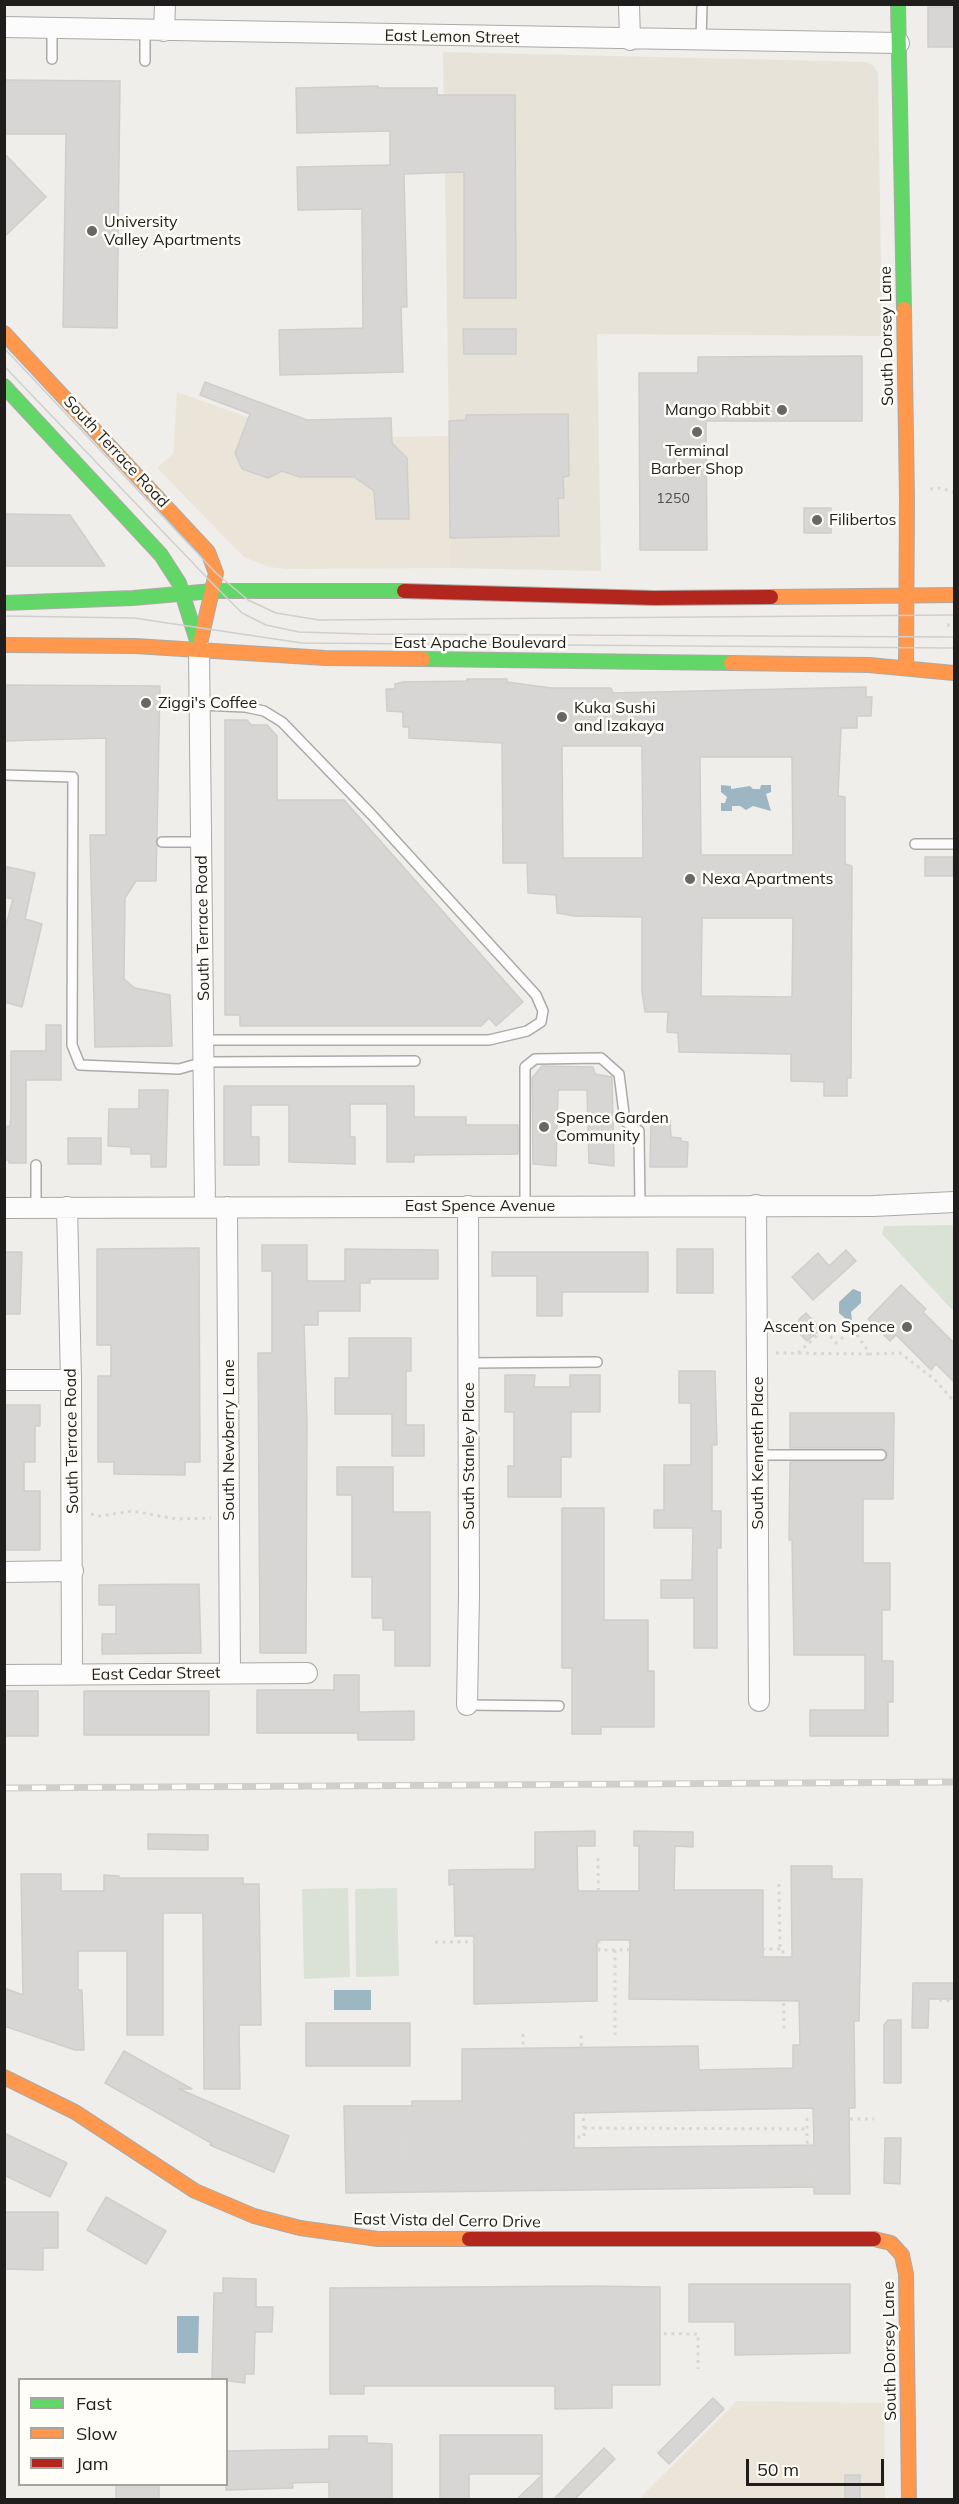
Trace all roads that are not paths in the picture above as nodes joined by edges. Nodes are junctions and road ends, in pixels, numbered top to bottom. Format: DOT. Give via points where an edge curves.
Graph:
graph roads {
  1 [pos="165,4"];
  2 [pos="629,4"];
  3 [pos="702,4"];
  4 [pos="898,4"];
  5 [pos="4,27"];
  6 [pos="52,28"];
  7 [pos="155,31"];
  8 [pos="630,40"];
  9 [pos="701,41"];
  10 [pos="899,43"];
  11 [pos="52,59"];
  12 [pos="146,62"];
  13 [pos="4,333"];
  14 [pos="4,386"];
  15 [pos="213,591"];
  16 [pos="183,593"];
  17 [pos="954,594"];
  18 [pos="907,595"];
  19 [pos="4,603"];
  20 [pos="4,645"];
  21 [pos="200,648"];
  22 [pos="906,668"];
  23 [pos="954,673"];
  24 [pos="201,705"];
  25 [pos="4,775"];
  26 [pos="162,842"];
  27 [pos="202,842"];
  28 [pos="915,844"];
  29 [pos="954,844"];
  30 [pos="204,1040"];
  31 [pos="415,1061"];
  32 [pos="204,1062"];
  33 [pos="36,1165"];
  34 [pos="954,1202"];
  35 [pos="756,1205"];
  36 [pos="468,1206"];
  37 [pos="525,1206"];
  38 [pos="640,1206"];
  39 [pos="205,1207"];
  40 [pos="227,1207"];
  41 [pos="4,1208"];
  42 [pos="36,1208"];
  43 [pos="67,1208"];
  44 [pos="597,1362"];
  45 [pos="468,1363"];
  46 [pos="4,1380"];
  47 [pos="71,1380"];
  48 [pos="758,1455"];
  49 [pos="881,1455"];
  50 [pos="73,1571"];
  51 [pos="4,1572"];
  52 [pos="230,1673"];
  53 [pos="307,1673"];
  54 [pos="4,1675"];
  55 [pos="72,1675"];
  56 [pos="759,1701"];
  57 [pos="467,1705"];
  58 [pos="559,1706"];
  59 [pos="4,2077"];
  60 [pos="891,2242"];
  61 [pos="909,2499"];
  1 -- 7 [label="street"];
  2 -- 8 [label="street"];
  3 -- 9 [label="lane"];
  4 -- 10 [label="street, South Dorsey Lane"];
  5 -- 6 [label="street, East Lemon Street"];
  6 -- 7 [label="street, East Lemon Street"];
  6 -- 11 [label="lane"];
  7 -- 8 [label="street, East Lemon Street"];
  7 -- 12 [label="lane"];
  8 -- 9 [label="street, East Lemon Street"];
  9 -- 10 [label="street, East Lemon Street"];
  10 -- 18 [label="street, South Dorsey Lane"];
  13 -- 15 [label="street, South Terrace Road" via="208,552 216,573"];
  14 -- 16 [label="street, South Terrace Road" via="161,555"];
  15 -- 16 [label="street"];
  15 -- 18 [label="street" via="413,591 654,598"];
  15 -- 21 [label="street, South Terrace Road"];
  16 -- 19 [label="street"];
  16 -- 21 [label="street, South Terrace Road"];
  17 -- 18 [label="street"];
  18 -- 22 [label="street, South Dorsey Lane"];
  20 -- 21 [label="street, East Apache Boulevard"];
  21 -- 22 [label="street, East Apache Boulevard" via="325,658 654,660"];
  21 -- 24 [label="street, South Terrace Road"];
  22 -- 23 [label="street, East Apache Boulevard"];
  24 -- 27 [label="street, South Terrace Road"];
  24 -- 30 [label="lane" via="264,711 282,722 536,995 543,1011 541,1022 527,1031 489,1040"];
  25 -- 32 [label="lane" via="73,777 72,1045 80,1065 179,1069"];
  26 -- 27 [label="lane"];
  27 -- 30 [label="street, South Terrace Road"];
  28 -- 29 [label="lane"];
  30 -- 32 [label="street, South Terrace Road"];
  31 -- 32 [label="lane"];
  32 -- 39 [label="street, South Terrace Road"];
  33 -- 42 [label="lane"];
  34 -- 35 [label="street, East Spence Avenue"];
  35 -- 38 [label="street, East Spence Avenue"];
  35 -- 48 [label="street, South Kenneth Place"];
  36 -- 37 [label="street, East Spence Avenue"];
  36 -- 40 [label="street, East Spence Avenue"];
  36 -- 45 [label="street, South Stanley Place"];
  37 -- 38 [label="street, East Spence Avenue"];
  37 -- 38 [label="lane" via="525,1067 535,1059 601,1058 619,1074 625,1121 639,1131"];
  39 -- 40 [label="street, East Spence Avenue"];
  39 -- 43 [label="street, East Spence Avenue"];
  40 -- 52 [label="street, South Newberry Lane"];
  41 -- 42 [label="street, East Spence Avenue"];
  42 -- 43 [label="street, East Spence Avenue"];
  43 -- 47 [label="street, South Terrace Road"];
  44 -- 45 [label="lane"];
  45 -- 57 [label="street, South Stanley Place"];
  46 -- 47 [label="street"];
  47 -- 50 [label="street, South Terrace Road"];
  48 -- 49 [label="lane"];
  48 -- 56 [label="street, South Kenneth Place"];
  50 -- 51 [label="street"];
  50 -- 55 [label="street, South Terrace Road"];
  52 -- 53 [label="street, East Cedar Street"];
  52 -- 55 [label="street, East Cedar Street"];
  54 -- 55 [label="street, East Cedar Street"];
  57 -- 58 [label="lane"];
  59 -- 60 [label="street, East Vista del Cerro Drive" via="75,2112 195,2191 254,2216 310,2230 378,2240"];
  60 -- 61 [label="street, South Dorsey Lane" via="902,2255 906,2274"];
}
